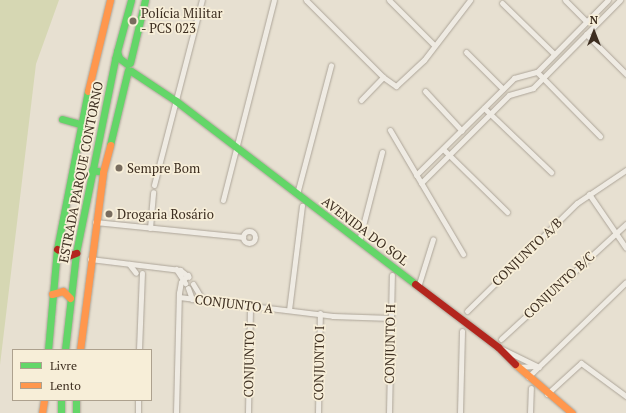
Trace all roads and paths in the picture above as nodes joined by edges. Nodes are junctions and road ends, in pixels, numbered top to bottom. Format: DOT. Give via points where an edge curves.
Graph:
graph roads {
  1 [pos="110,0"];
  2 [pos="131,0"];
  3 [pos="146,0"];
  4 [pos="202,0"];
  5 [pos="274,0"];
  6 [pos="306,0"];
  7 [pos="389,0"];
  8 [pos="470,0"];
  9 [pos="565,0"];
  10 [pos="620,0"];
  11 [pos="606,2"];
  12 [pos="502,3"];
  13 [pos="610,10"];
  14 [pos="587,22"];
  15 [pos="586,34"];
  16 [pos="568,40"];
  17 [pos="434,45"];
  18 [pos="574,46"];
  19 [pos="117,51"];
  20 [pos="466,52"];
  21 [pos="554,54"];
  22 [pos="331,65"];
  23 [pos="113,67"];
  24 [pos="130,68"];
  25 [pos="537,72"];
  26 [pos="626,74"];
  27 [pos="383,77"];
  28 [pos="543,78"];
  29 [pos="503,89"];
  30 [pos="424,91"];
  31 [pos="361,100"];
  32 [pos="176,101"];
  33 [pos="484,108"];
  34 [pos="490,114"];
  35 [pos="62,119"];
  36 [pos="80,124"];
  37 [pos="390,130"];
  38 [pos="462,131"];
  39 [pos="600,136"];
  40 [pos="236,148"];
  41 [pos="443,149"];
  42 [pos="382,152"];
  43 [pos="449,156"];
  44 [pos="92,170"];
  45 [pos="626,170"];
  46 [pos="103,172"];
  47 [pos="551,172"];
  48 [pos="416,175"];
  49 [pos="421,183"];
  50 [pos="154,185"];
  51 [pos="153,192"];
  52 [pos="297,194"];
  53 [pos="589,194"];
  54 [pos="223,200"];
  55 [pos="302,206"];
  56 [pos="507,212"];
  57 [pos="95,222"];
  58 [pos="626,224"];
  59 [pos="150,228"];
  60 [pos="616,231"];
  61 [pos="243,237"];
  62 [pos="433,239"];
  63 [pos="359,241"];
  64 [pos="626,248"];
  65 [pos="57,249"];
  66 [pos="76,253"];
  67 [pos="463,254"];
  68 [pos="90,259"];
  69 [pos="129,264"];
  70 [pos="176,269"];
  71 [pos="140,272"];
  72 [pos="392,275"];
  73 [pos="626,282"];
  74 [pos="185,283"];
  75 [pos="193,284"];
  76 [pos="418,287"];
  77 [pos="52,294"];
  78 [pos="179,297"];
  79 [pos="70,298"];
  80 [pos="192,299"];
  81 [pos="202,299"];
  82 [pos="250,306"];
  83 [pos="289,310"];
  84 [pos="466,311"];
  85 [pos="320,314"];
  86 [pos="391,317"];
  87 [pos="462,331"];
  88 [pos="501,339"];
  89 [pos="498,347"];
  90 [pos="48,349"];
  91 [pos="65,349"];
  92 [pos="80,349"];
  93 [pos="139,349"];
  94 [pos="521,359"];
  95 [pos="516,365"];
  96 [pos="538,367"];
  97 [pos="528,377"];
  98 [pos="531,388"];
  99 [pos="547,394"];
  100 [pos="626,396"];
  101 [pos="44,401"];
  102 [pos="61,401"];
  103 [pos="76,401"];
  104 [pos="138,401"];
  105 [pos="42,413"];
  106 [pos="61,413"];
  107 [pos="76,413"];
  108 [pos="138,413"];
  109 [pos="176,413"];
  110 [pos="248,413"];
  111 [pos="318,413"];
  112 [pos="389,413"];
  113 [pos="460,413"];
  114 [pos="530,413"];
  115 [pos="572,413"];
  1 -- 36 [label="main road, ESTRADA PARQUE CONTORNO"];
  2 -- 19 [label="main road, ESTRADA PARQUE CONTORNO"];
  3 -- 24 [label="main road"];
  4 -- 32 [label="street"];
  5 -- 40 [label="street"];
  6 -- 27 [label="street"];
  7 -- 17 [label="street"];
  8 -- 17 [label="street"];
  9 -- 14 [label="street"];
  10 -- 13 [label="street"];
  11 -- 13 [label="street"];
  11 -- 14 [label="street"];
  12 -- 21 [label="street"];
  13 -- 15 [label="street"];
  14 -- 16 [label="street"];
  15 -- 18 [label="street"];
  15 -- 26 [label="street"];
  16 -- 18 [label="street"];
  16 -- 21 [label="street"];
  17 -- 27 [label="street" via="398,85 392,85"];
  18 -- 28 [label="street"];
  19 -- 23 [label="main road, ESTRADA PARQUE CONTORNO"];
  19 -- 24 [label="main road, AVENIDA DO SOL" via="119,58"];
  20 -- 29 [label="street"];
  21 -- 25 [label="street"];
  22 -- 52 [label="street"];
  23 -- 24 [label="main road"];
  23 -- 44 [label="main road, ESTRADA PARQUE CONTORNO"];
  24 -- 32 [label="main road, AVENIDA DO SOL"];
  24 -- 46 [label="main road"];
  25 -- 28 [label="street"];
  25 -- 29 [label="street" via="514,78"];
  27 -- 31 [label="street"];
  28 -- 34 [label="street" via="530,91 511,93"];
  28 -- 39 [label="street"];
  29 -- 33 [label="street"];
  30 -- 38 [label="street"];
  32 -- 40 [label="main road, AVENIDA DO SOL"];
  32 -- 50 [label="street"];
  33 -- 34 [label="street"];
  33 -- 38 [label="street"];
  34 -- 43 [label="street"];
  34 -- 47 [label="street"];
  35 -- 36 [label="main road"];
  36 -- 65 [label="main road, ESTRADA PARQUE CONTORNO"];
  37 -- 48 [label="street"];
  38 -- 41 [label="street"];
  40 -- 52 [label="main road, AVENIDA DO SOL"];
  40 -- 54 [label="street"];
  41 -- 43 [label="street"];
  41 -- 48 [label="street"];
  42 -- 63 [label="street"];
  43 -- 49 [label="street"];
  43 -- 56 [label="street"];
  44 -- 46 [label="main road"];
  44 -- 66 [label="main road, ESTRADA PARQUE CONTORNO"];
  45 -- 53 [label="street, CONJUNTO A/B"];
  46 -- 57 [label="main road"];
  48 -- 49 [label="street"];
  49 -- 67 [label="street"];
  51 -- 59 [label="street"];
  52 -- 63 [label="main road, AVENIDA DO SOL"];
  53 -- 60 [label="street"];
  53 -- 84 [label="street, CONJUNTO A/B"];
  55 -- 83 [label="street, CONJUNTO A"];
  57 -- 59 [label="street"];
  57 -- 68 [label="main road"];
  58 -- 60 [label="street, CONJUNTO B/C"];
  59 -- 61 [label="street"];
  60 -- 64 [label="street"];
  60 -- 88 [label="street, CONJUNTO B/C"];
  62 -- 76 [label="street"];
  63 -- 76 [label="main road, AVENIDA DO SOL"];
  65 -- 66 [label="main road" via="68,256"];
  65 -- 77 [label="main road, ESTRADA PARQUE CONTORNO"];
  66 -- 79 [label="main road, ESTRADA PARQUE CONTORNO"];
  68 -- 69 [label="street"];
  68 -- 92 [label="main road"];
  69 -- 71 [label="street"];
  69 -- 71 [label="street"];
  70 -- 71 [label="street"];
  70 -- 74 [label="street"];
  70 -- 74 [label="street" via="189,276"];
  71 -- 93 [label="street"];
  72 -- 86 [label="street, CONJUNTO H"];
  73 -- 96 [label="street"];
  74 -- 78 [label="street"];
  74 -- 80 [label="street"];
  75 -- 81 [label="street"];
  76 -- 89 [label="main road, AVENIDA DO SOL"];
  77 -- 79 [label="main road" via="63,291"];
  77 -- 90 [label="main road, ESTRADA PARQUE CONTORNO"];
  78 -- 80 [label="street, CONJUNTO A"];
  78 -- 109 [label="street"];
  79 -- 91 [label="main road, ESTRADA PARQUE CONTORNO"];
  80 -- 81 [label="street, CONJUNTO A"];
  81 -- 82 [label="street, CONJUNTO A"];
  82 -- 83 [label="street, CONJUNTO A"];
  82 -- 110 [label="street, CONJUNTO J"];
  83 -- 85 [label="street, CONJUNTO A"];
  85 -- 86 [label="street, CONJUNTO A"];
  85 -- 111 [label="street, CONJUNTO I"];
  86 -- 112 [label="street, CONJUNTO H"];
  87 -- 113 [label="street"];
  89 -- 94 [label="street"];
  89 -- 95 [label="main road, AVENIDA DO SOL"];
  94 -- 95 [label="street"];
  94 -- 96 [label="street"];
  95 -- 96 [label="street"];
  95 -- 97 [label="main road, AVENIDA DO SOL"];
  96 -- 97 [label="street"];
  97 -- 99 [label="main road, AVENIDA DO SOL"];
  98 -- 114 [label="street"];
  99 -- 100 [label="street" via="581,363"];
  99 -- 115 [label="main road, AVENIDA DO SOL"];
  101 -- 105 [label="main road"];
  102 -- 106 [label="main road"];
  103 -- 107 [label="main road"];
  104 -- 108 [label="street"];
}
